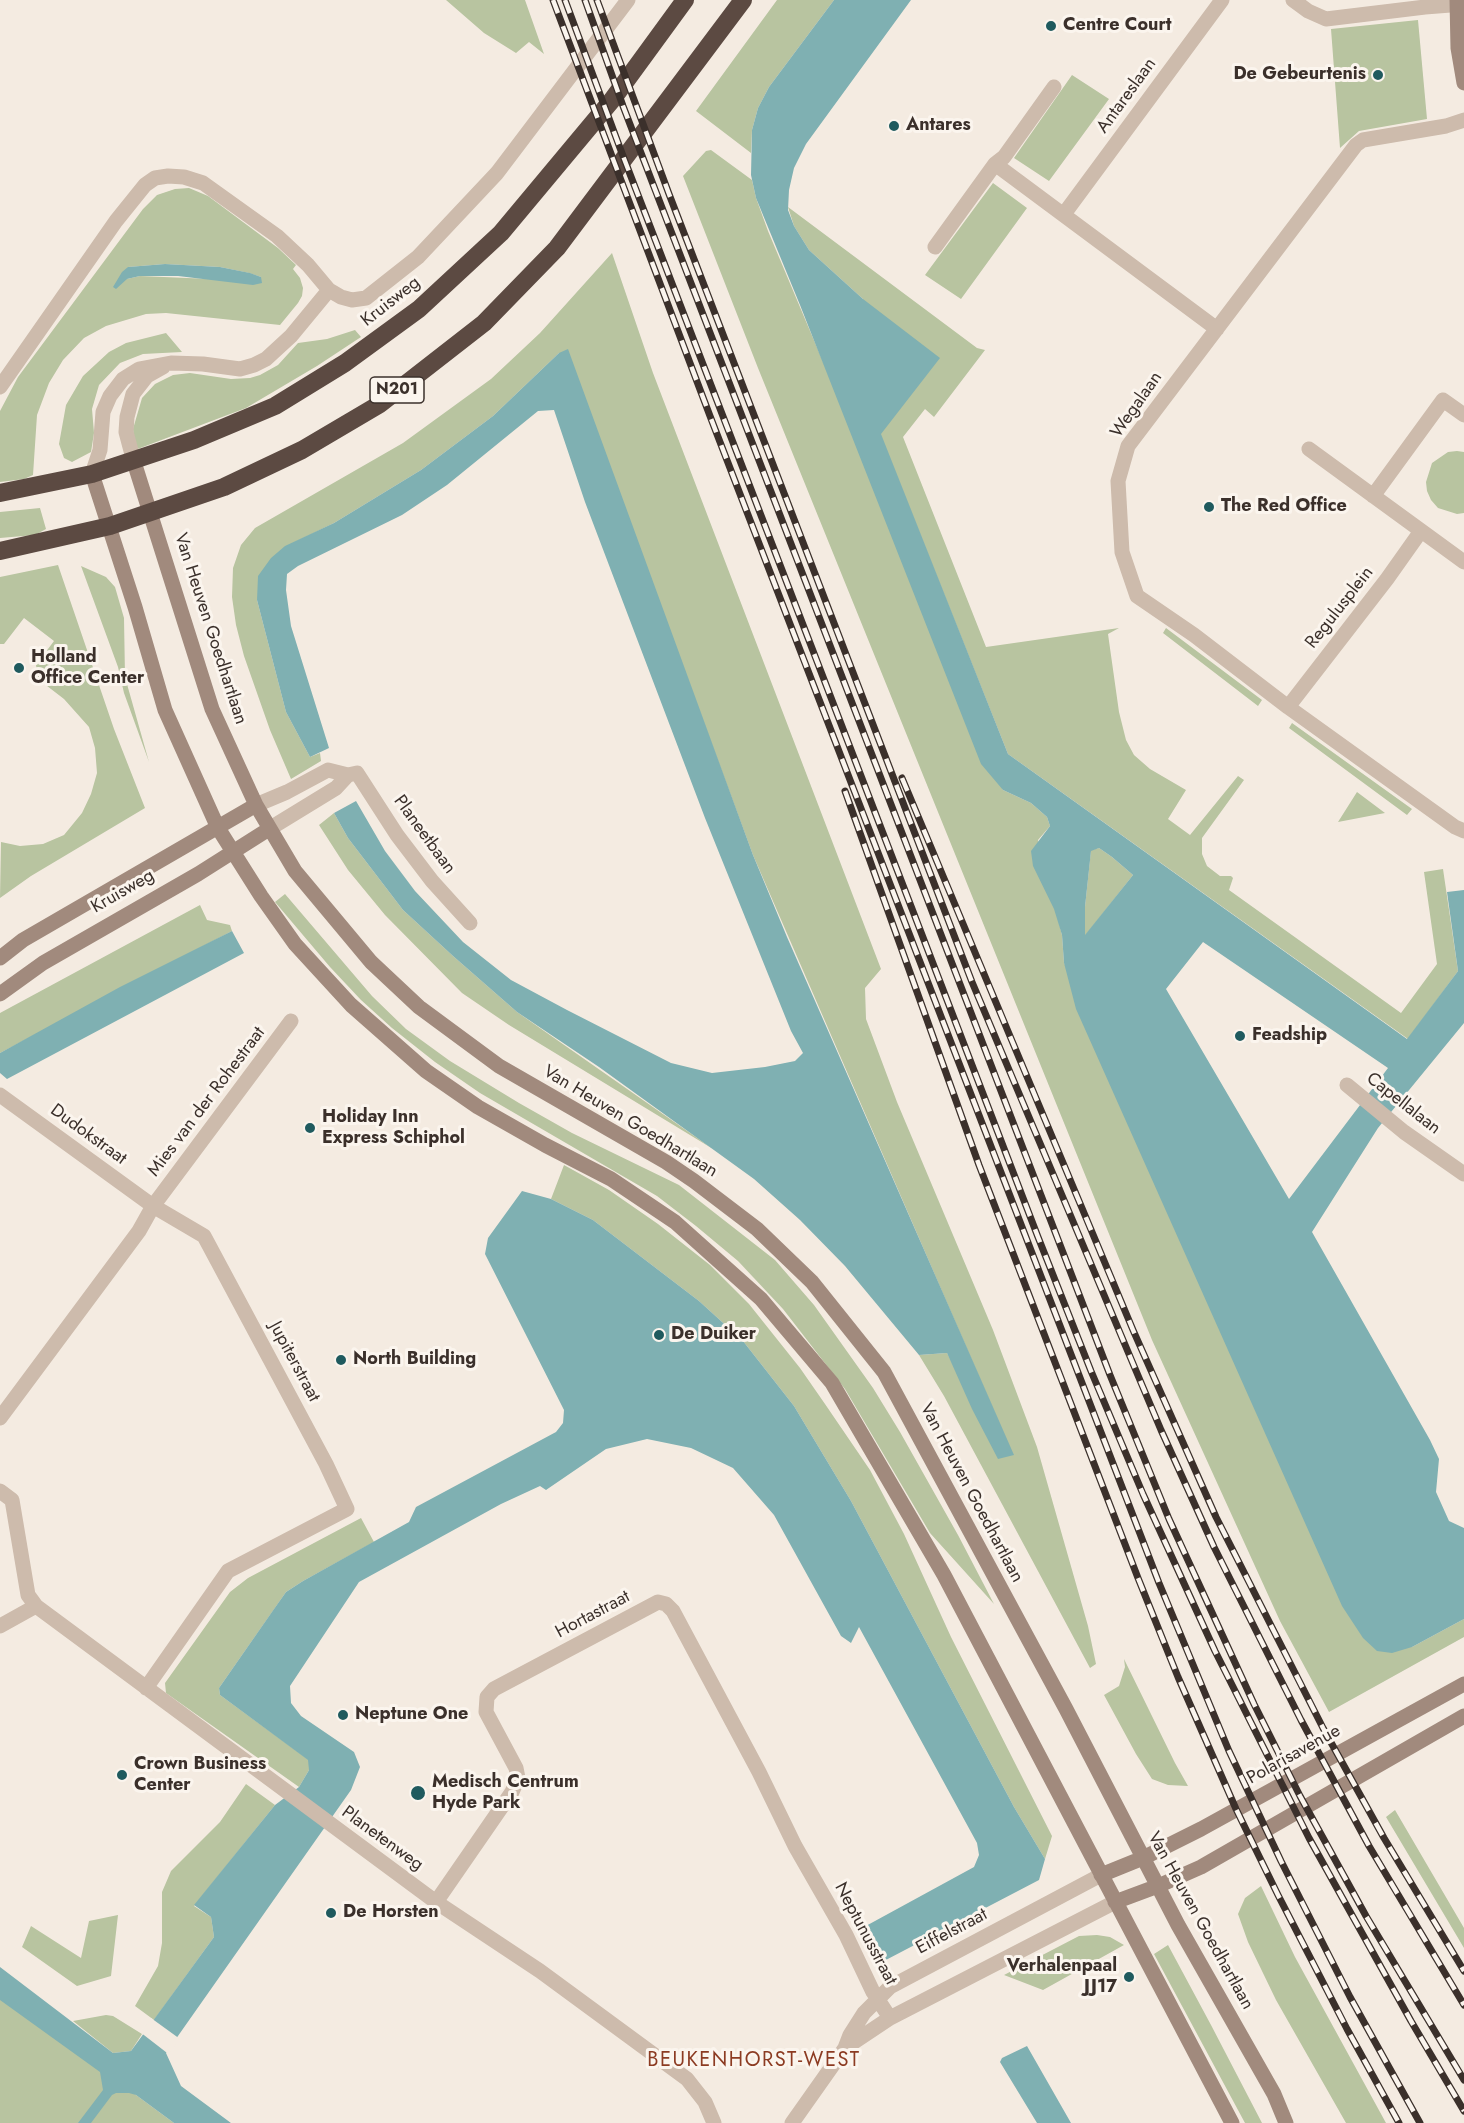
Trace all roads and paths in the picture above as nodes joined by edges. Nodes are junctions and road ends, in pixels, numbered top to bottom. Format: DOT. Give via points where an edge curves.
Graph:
graph roads {
  1 [pos="628,0"];
  2 [pos="685,0"];
  3 [pos="743,0"];
  4 [pos="1222,0"];
  5 [pos="1293,0"];
  6 [pos="1459,3"];
  7 [pos="1464,83"];
  8 [pos="1054,87"];
  9 [pos="1464,120"];
  10 [pos="995,164"];
  11 [pos="1065,214"];
  12 [pos="935,248"];
  13 [pos="329,290"];
  14 [pos="1217,328"];
  15 [pos="171,363"];
  16 [pos="0,387"];
  17 [pos="1464,415"];
  18 [pos="1309,449"];
  19 [pos="134,462"];
  20 [pos="92,474"];
  21 [pos="0,493"];
  22 [pos="1373,496"];
  23 [pos="152,513"];
  24 [pos="110,526"];
  25 [pos="1421,531"];
  26 [pos="0,551"];
  27 [pos="1464,562"];
  28 [pos="1288,707"];
  29 [pos="348,774"];
  30 [pos="256,805"];
  31 [pos="218,828"];
  32 [pos="269,829"];
  33 [pos="1464,831"];
  34 [pos="232,854"];
  35 [pos="470,923"];
  36 [pos="0,958"];
  37 [pos="0,994"];
  38 [pos="291,1021"];
  39 [pos="1347,1085"];
  40 [pos="0,1095"];
  41 [pos="1464,1174"];
  42 [pos="153,1206"];
  43 [pos="204,1236"];
  44 [pos="0,1418"];
  45 [pos="0,1491"];
  46 [pos="36,1606"];
  47 [pos="0,1626"];
  48 [pos="1464,1684"];
  49 [pos="146,1688"];
  50 [pos="1464,1716"];
  51 [pos="1143,1858"];
  52 [pos="807,1867"];
  53 [pos="1101,1875"];
  54 [pos="1158,1886"];
  55 [pos="436,1902"];
  56 [pos="1115,1902"];
  57 [pos="878,1999"];
  58 [pos="890,2018"];
  59 [pos="845,2048"];
  60 [pos="714,2123"];
  61 [pos="792,2123"];
  62 [pos="1232,2123"];
  63 [pos="1286,2123"];
  1 -- 13 [label="street, Kruisweg" via="497,173 426,249 366,298 352,300"];
  2 -- 19 [label="highway, Kruisweg / N201" via="612,100 501,233 419,309 345,363 275,406"];
  3 -- 23 [label="highway, N201" via="557,248 484,323 380,404 302,450 224,487"];
  4 -- 11 [label="street, Antareslaan"];
  5 -- 6 [label="street" via="1326,19"];
  6 -- 7 [label="main road" via="1458,48"];
  8 -- 10 [label="street"];
  9 -- 14 [label="street, Wegalaan" via="1363,140 1356,145"];
  10 -- 11 [label="street"];
  10 -- 12 [label="street"];
  11 -- 14 [label="street"];
  13 -- 15 [label="street" via="291,336 254,365 240,369"];
  13 -- 16 [label="street" via="277,236 203,183 184,177 155,178 116,221"];
  14 -- 28 [label="street, Wegalaan" via="1128,446 1118,481 1122,552 1137,596"];
  15 -- 19 [label="street" via="147,376 133,394 126,432"];
  15 -- 20 [label="street" via="138,369 123,379 110,396 103,412 100,450"];
  17 -- 22 [label="street" via="1443,400"];
  18 -- 22 [label="street"];
  19 -- 20 [label="highway, N201"];
  19 -- 23 [label="main road, Van Heuven Goedhartlaan"];
  20 -- 21 [label="highway, N201"];
  20 -- 24 [label="main road"];
  22 -- 25 [label="street"];
  23 -- 24 [label="highway, N201"];
  23 -- 30 [label="main road, Van Heuven Goedhartlaan" via="212,709"];
  24 -- 26 [label="highway, N201"];
  24 -- 31 [label="main road" via="165,710"];
  25 -- 27 [label="street"];
  25 -- 28 [label="street, Regulusplein"];
  28 -- 33 [label="street, Wegalaan"];
  29 -- 30 [label="street" via="328,770"];
  29 -- 32 [label="street" via="336,788"];
  29 -- 35 [label="street, Planeetbaan" via="357,773 397,835"];
  30 -- 31 [label="main road, Kruisweg"];
  30 -- 32 [label="main road, Van Heuven Goedhartlaan"];
  31 -- 34 [label="main road"];
  31 -- 36 [label="main road, Kruisweg" via="23,940"];
  32 -- 34 [label="main road, Kruisweg"];
  32 -- 51 [label="main road, Van Heuven Goedhartlaan" via="320,902 371,962 419,1007 499,1066 694,1181 757,1229 812,1282 884,1372"];
  34 -- 37 [label="main road, Kruisweg" via="43,963"];
  34 -- 53 [label="main road" via="295,944 351,1005 426,1071 478,1107 610,1179 666,1216 762,1299 832,1383 944,1575"];
  38 -- 42 [label="street, Mies van der Rohestraat"];
  39 -- 41 [label="street, Capellalaan"];
  40 -- 42 [label="street, Dudokstraat"];
  42 -- 43 [label="street, Mies van der Rohestraat"];
  42 -- 44 [label="street, Mies van der Rohestraat" via="139,1231"];
  43 -- 49 [label="street, Jupiterstraat" via="347,1509 228,1571"];
  45 -- 46 [label="street" via="12,1500 28,1595"];
  46 -- 47 [label="street"];
  46 -- 49 [label="street, Planetenweg"];
  48 -- 51 [label="main road, Polarisavenue"];
  49 -- 55 [label="street, Planetenweg"];
  50 -- 54 [label="main road" via="1201,1867"];
  51 -- 53 [label="main road, Polarisavenue"];
  51 -- 54 [label="main road, Van Heuven Goedhartlaan"];
  52 -- 55 [label="street, Hortastraat" via="673,1611 658,1602 494,1689 487,1697 486,1712 518,1778"];
  52 -- 57 [label="street, Neptunusstraat"];
  53 -- 56 [label="main road"];
  53 -- 57 [label="street, Eiffelstraat" via="890,1987"];
  54 -- 56 [label="main road"];
  54 -- 63 [label="main road, Van Heuven Goedhartlaan" via="1274,2094"];
  55 -- 60 [label="street, Planetenweg" via="540,1971 687,2079 705,2102"];
  56 -- 58 [label="street, Eiffelstraat"];
  56 -- 62 [label="main road"];
  57 -- 58 [label="street, Neptunusstraat"];
  57 -- 59 [label="street, Eiffelstraat" via="864,2013"];
  58 -- 59 [label="street, Eiffelstraat"];
  59 -- 61 [label="street, Eiffelstraat"];
}
